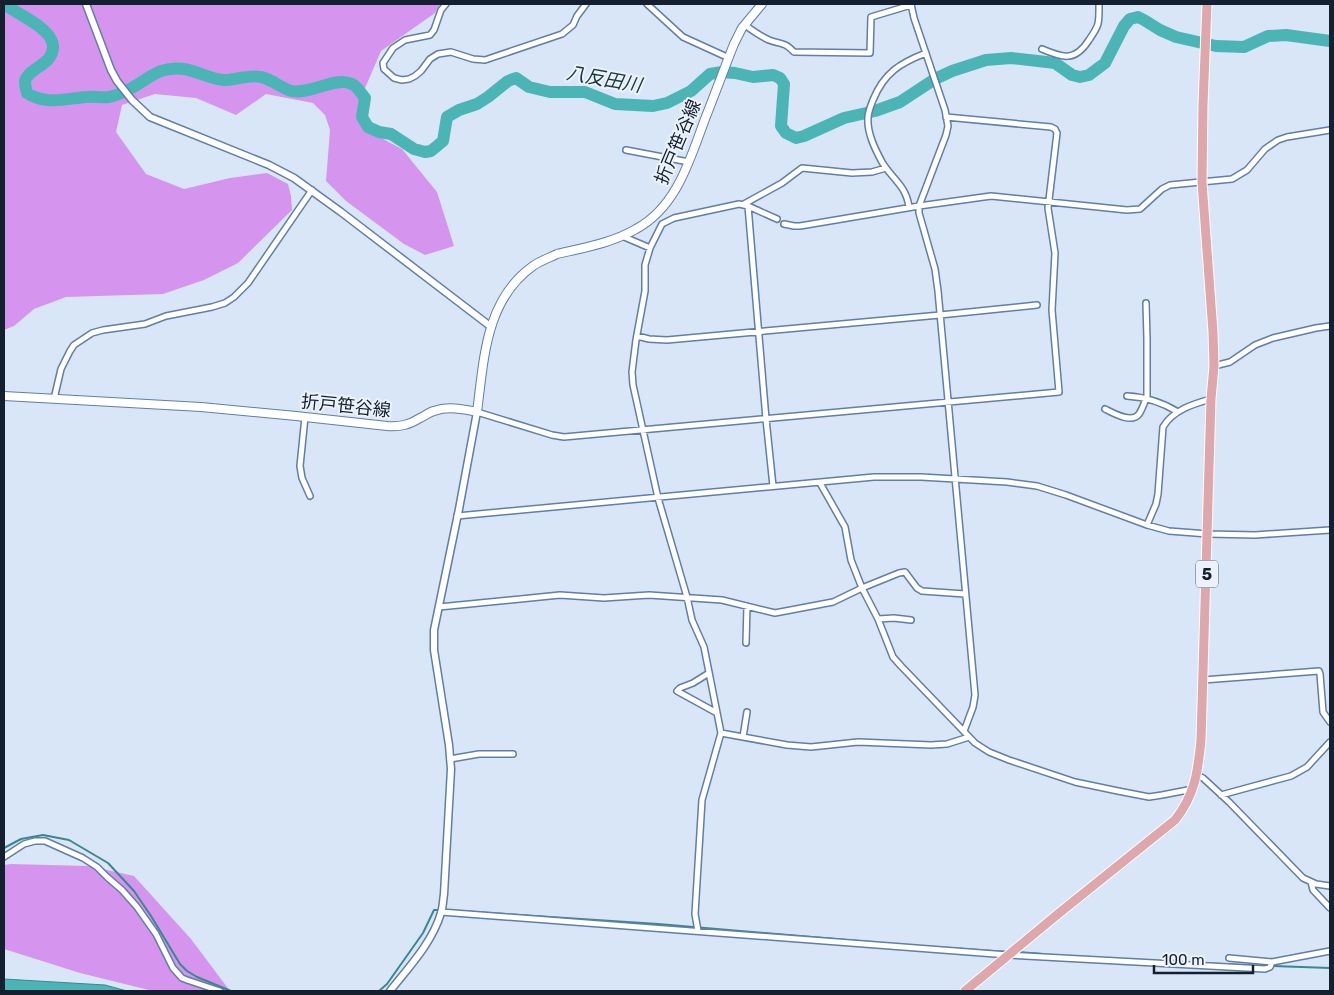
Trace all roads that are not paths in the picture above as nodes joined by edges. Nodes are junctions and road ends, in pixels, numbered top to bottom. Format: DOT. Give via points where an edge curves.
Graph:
graph roads {
  1 [pos="86,4"];
  2 [pos="446,4"];
  3 [pos="586,4"];
  4 [pos="647,4"];
  5 [pos="762,4"];
  6 [pos="911,4"];
  7 [pos="1099,4"];
  8 [pos="1207,4"];
  9 [pos="745,25"];
  10 [pos="1042,49"];
  11 [pos="926,53"];
  12 [pos="729,58"];
  13 [pos="946,117"];
  14 [pos="1330,130"];
  15 [pos="626,150"];
  16 [pos="689,162"];
  17 [pos="886,168"];
  18 [pos="1202,182"];
  19 [pos="312,190"];
  20 [pos="1048,202"];
  21 [pos="746,205"];
  22 [pos="919,206"];
  23 [pos="908,207"];
  24 [pos="657,213"];
  25 [pos="777,219"];
  26 [pos="662,224"];
  27 [pos="784,224"];
  28 [pos="622,236"];
  29 [pos="650,248"];
  30 [pos="1146,303"];
  31 [pos="1037,305"];
  32 [pos="940,316"];
  33 [pos="490,326"];
  34 [pos="1330,326"];
  35 [pos="759,332"];
  36 [pos="637,336"];
  37 [pos="1214,366"];
  38 [pos="4,396"];
  39 [pos="1127,396"];
  40 [pos="54,399"];
  41 [pos="1146,399"];
  42 [pos="1212,399"];
  43 [pos="948,402"];
  44 [pos="1105,409"];
  45 [pos="477,412"];
  46 [pos="1178,412"];
  47 [pos="305,417"];
  48 [pos="766,419"];
  49 [pos="643,429"];
  50 [pos="955,479"];
  51 [pos="820,483"];
  52 [pos="773,486"];
  53 [pos="310,496"];
  54 [pos="658,498"];
  55 [pos="457,516"];
  56 [pos="1147,525"];
  57 [pos="1330,530"];
  58 [pos="1208,534"];
  59 [pos="862,588"];
  60 [pos="965,594"];
  61 [pos="687,597"];
  62 [pos="748,606"];
  63 [pos="439,607"];
  64 [pos="878,619"];
  65 [pos="911,620"];
  66 [pos="746,643"];
  67 [pos="709,673"];
  68 [pos="1203,680"];
  69 [pos="748,712"];
  70 [pos="717,713"];
  71 [pos="1330,722"];
  72 [pos="964,731"];
  73 [pos="721,733"];
  74 [pos="970,737"];
  75 [pos="743,738"];
  76 [pos="1330,742"];
  77 [pos="513,754"];
  78 [pos="450,758"];
  79 [pos="1197,774"];
  80 [pos="1192,789"];
  81 [pos="1221,795"];
  82 [pos="4,857"];
  83 [pos="1311,882"];
  84 [pos="1330,886"];
  85 [pos="1330,908"];
  86 [pos="441,912"];
  87 [pos="698,931"];
  88 [pos="1330,951"];
  89 [pos="1008,955"];
  90 [pos="1230,958"];
  91 [pos="1272,962"];
  92 [pos="220,991"];
  93 [pos="390,991"];
  94 [pos="965,991"];
  1 -- 19 [label="street" via="116,81 150,117 269,164"];
  2 -- 3 [label="street" via="430,35 405,40 388,53 384,69 394,78 409,79 438,54 451,52 485,60 562,34 573,25"];
  4 -- 12 [label="street" via="683,37"];
  5 -- 9 [label="main road, 折戸笹谷線"];
  6 -- 9 [label="street" via="871,17 870,53 794,52 787,44 758,35"];
  6 -- 11 [label="street"];
  7 -- 10 [label="street" via="1098,26 1083,50 1066,56"];
  8 -- 18 [label="main road, 5"];
  9 -- 12 [label="main road, 折戸笹谷線"];
  11 -- 13 [label="street"];
  11 -- 17 [label="street" via="894,69 886,77 870,108 868,118 872,140"];
  12 -- 16 [label="main road, 折戸笹谷線"];
  13 -- 20 [label="street" via="1055,129 1057,137"];
  13 -- 22 [label="street" via="946,135"];
  14 -- 18 [label="street" via="1278,140 1264,149 1252,166 1232,179"];
  15 -- 16 [label="street"];
  16 -- 24 [label="main road, 折戸笹谷線" via="681,180"];
  17 -- 21 [label="street" via="852,173 802,168"];
  17 -- 23 [label="street" via="902,186"];
  18 -- 20 [label="street" via="1170,185 1137,210"];
  18 -- 37 [label="main road, 5"];
  19 -- 33 [label="street"];
  19 -- 40 [label="street" via="248,283 234,297 220,304 145,324 92,333 70,351 61,369"];
  20 -- 22 [label="street" via="992,196"];
  20 -- 43 [label="street" via="1055,253 1052,310 1059,392"];
  21 -- 25 [label="street"];
  21 -- 26 [label="street" via="674,218"];
  21 -- 35 [label="street"];
  22 -- 23 [label="street"];
  22 -- 32 [label="street" via="935,269"];
  23 -- 27 [label="street" via="800,226"];
  24 -- 26 [label="street"];
  24 -- 28 [label="main road, 折戸笹谷線"];
  26 -- 29 [label="street"];
  28 -- 29 [label="street"];
  28 -- 33 [label="main road, 折戸笹谷線" via="557,254 533,266 509,289"];
  29 -- 36 [label="street"];
  30 -- 41 [label="street"];
  31 -- 32 [label="street"];
  32 -- 35 [label="street"];
  32 -- 43 [label="street"];
  33 -- 45 [label="main road, 折戸笹谷線"];
  34 -- 37 [label="street" via="1273,338 1255,345 1230,362"];
  35 -- 36 [label="street" via="667,340"];
  35 -- 48 [label="street"];
  36 -- 49 [label="street" via="632,372"];
  37 -- 42 [label="main road, 5"];
  38 -- 40 [label="main road, 折戸笹谷線"];
  39 -- 41 [label="street"];
  40 -- 47 [label="main road, 折戸笹谷線" via="201,407"];
  41 -- 44 [label="street" via="1136,417 1128,418"];
  41 -- 46 [label="street"];
  42 -- 46 [label="street"];
  42 -- 58 [label="main road, 5"];
  43 -- 48 [label="street"];
  43 -- 50 [label="street"];
  45 -- 47 [label="main road, 折戸笹谷線" via="451,408 434,411 398,427"];
  45 -- 49 [label="street" via="564,437"];
  45 -- 55 [label="street"];
  46 -- 56 [label="street" via="1163,427 1158,494"];
  47 -- 53 [label="street" via="300,466"];
  48 -- 49 [label="street"];
  48 -- 52 [label="street"];
  49 -- 54 [label="street"];
  50 -- 51 [label="street" via="874,477"];
  50 -- 56 [label="street" via="1037,486"];
  50 -- 60 [label="street"];
  51 -- 52 [label="street"];
  51 -- 59 [label="street" via="845,527"];
  52 -- 54 [label="street"];
  54 -- 55 [label="street"];
  54 -- 61 [label="street"];
  55 -- 63 [label="street"];
  56 -- 58 [label="street" via="1168,531"];
  57 -- 58 [label="street" via="1255,535"];
  58 -- 68 [label="main road, 5"];
  59 -- 60 [label="street" via="905,572 922,591"];
  59 -- 62 [label="street" via="833,602 775,613"];
  59 -- 64 [label="street"];
  60 -- 72 [label="street" via="975,698"];
  61 -- 62 [label="street"];
  61 -- 63 [label="street" via="560,595"];
  61 -- 67 [label="street"];
  62 -- 66 [label="street"];
  63 -- 78 [label="street" via="434,650"];
  64 -- 65 [label="street"];
  64 -- 72 [label="street" via="897,662"];
  67 -- 70 [label="street"];
  67 -- 70 [label="street" via="677,691"];
  68 -- 71 [label="street" via="1319,671 1324,712"];
  68 -- 79 [label="main road, 5"];
  69 -- 75 [label="street"];
  70 -- 73 [label="street"];
  72 -- 74 [label="street"];
  73 -- 75 [label="street"];
  73 -- 87 [label="street" via="702,800 695,914"];
  74 -- 75 [label="street" via="947,744 858,742 811,747"];
  74 -- 80 [label="street" via="996,754 1075,782 1149,797"];
  76 -- 81 [label="street" via="1307,767 1291,776"];
  77 -- 78 [label="street" via="486,753"];
  78 -- 86 [label="street"];
  79 -- 80 [label="main road, 5"];
  79 -- 81 [label="street"];
  80 -- 89 [label="main road, 5" via="1175,820"];
  81 -- 83 [label="street" via="1303,878"];
  82 -- 92 [label="street" via="24,844 45,841 97,867 138,907 182,978"];
  83 -- 84 [label="street"];
  83 -- 85 [label="street"];
  86 -- 87 [label="street"];
  86 -- 93 [label="street" via="420,953"];
  87 -- 89 [label="street"];
  88 -- 91 [label="street"];
  89 -- 91 [label="street" via="1265,969"];
  89 -- 94 [label="main road, 5"];
  90 -- 91 [label="street"];
}
